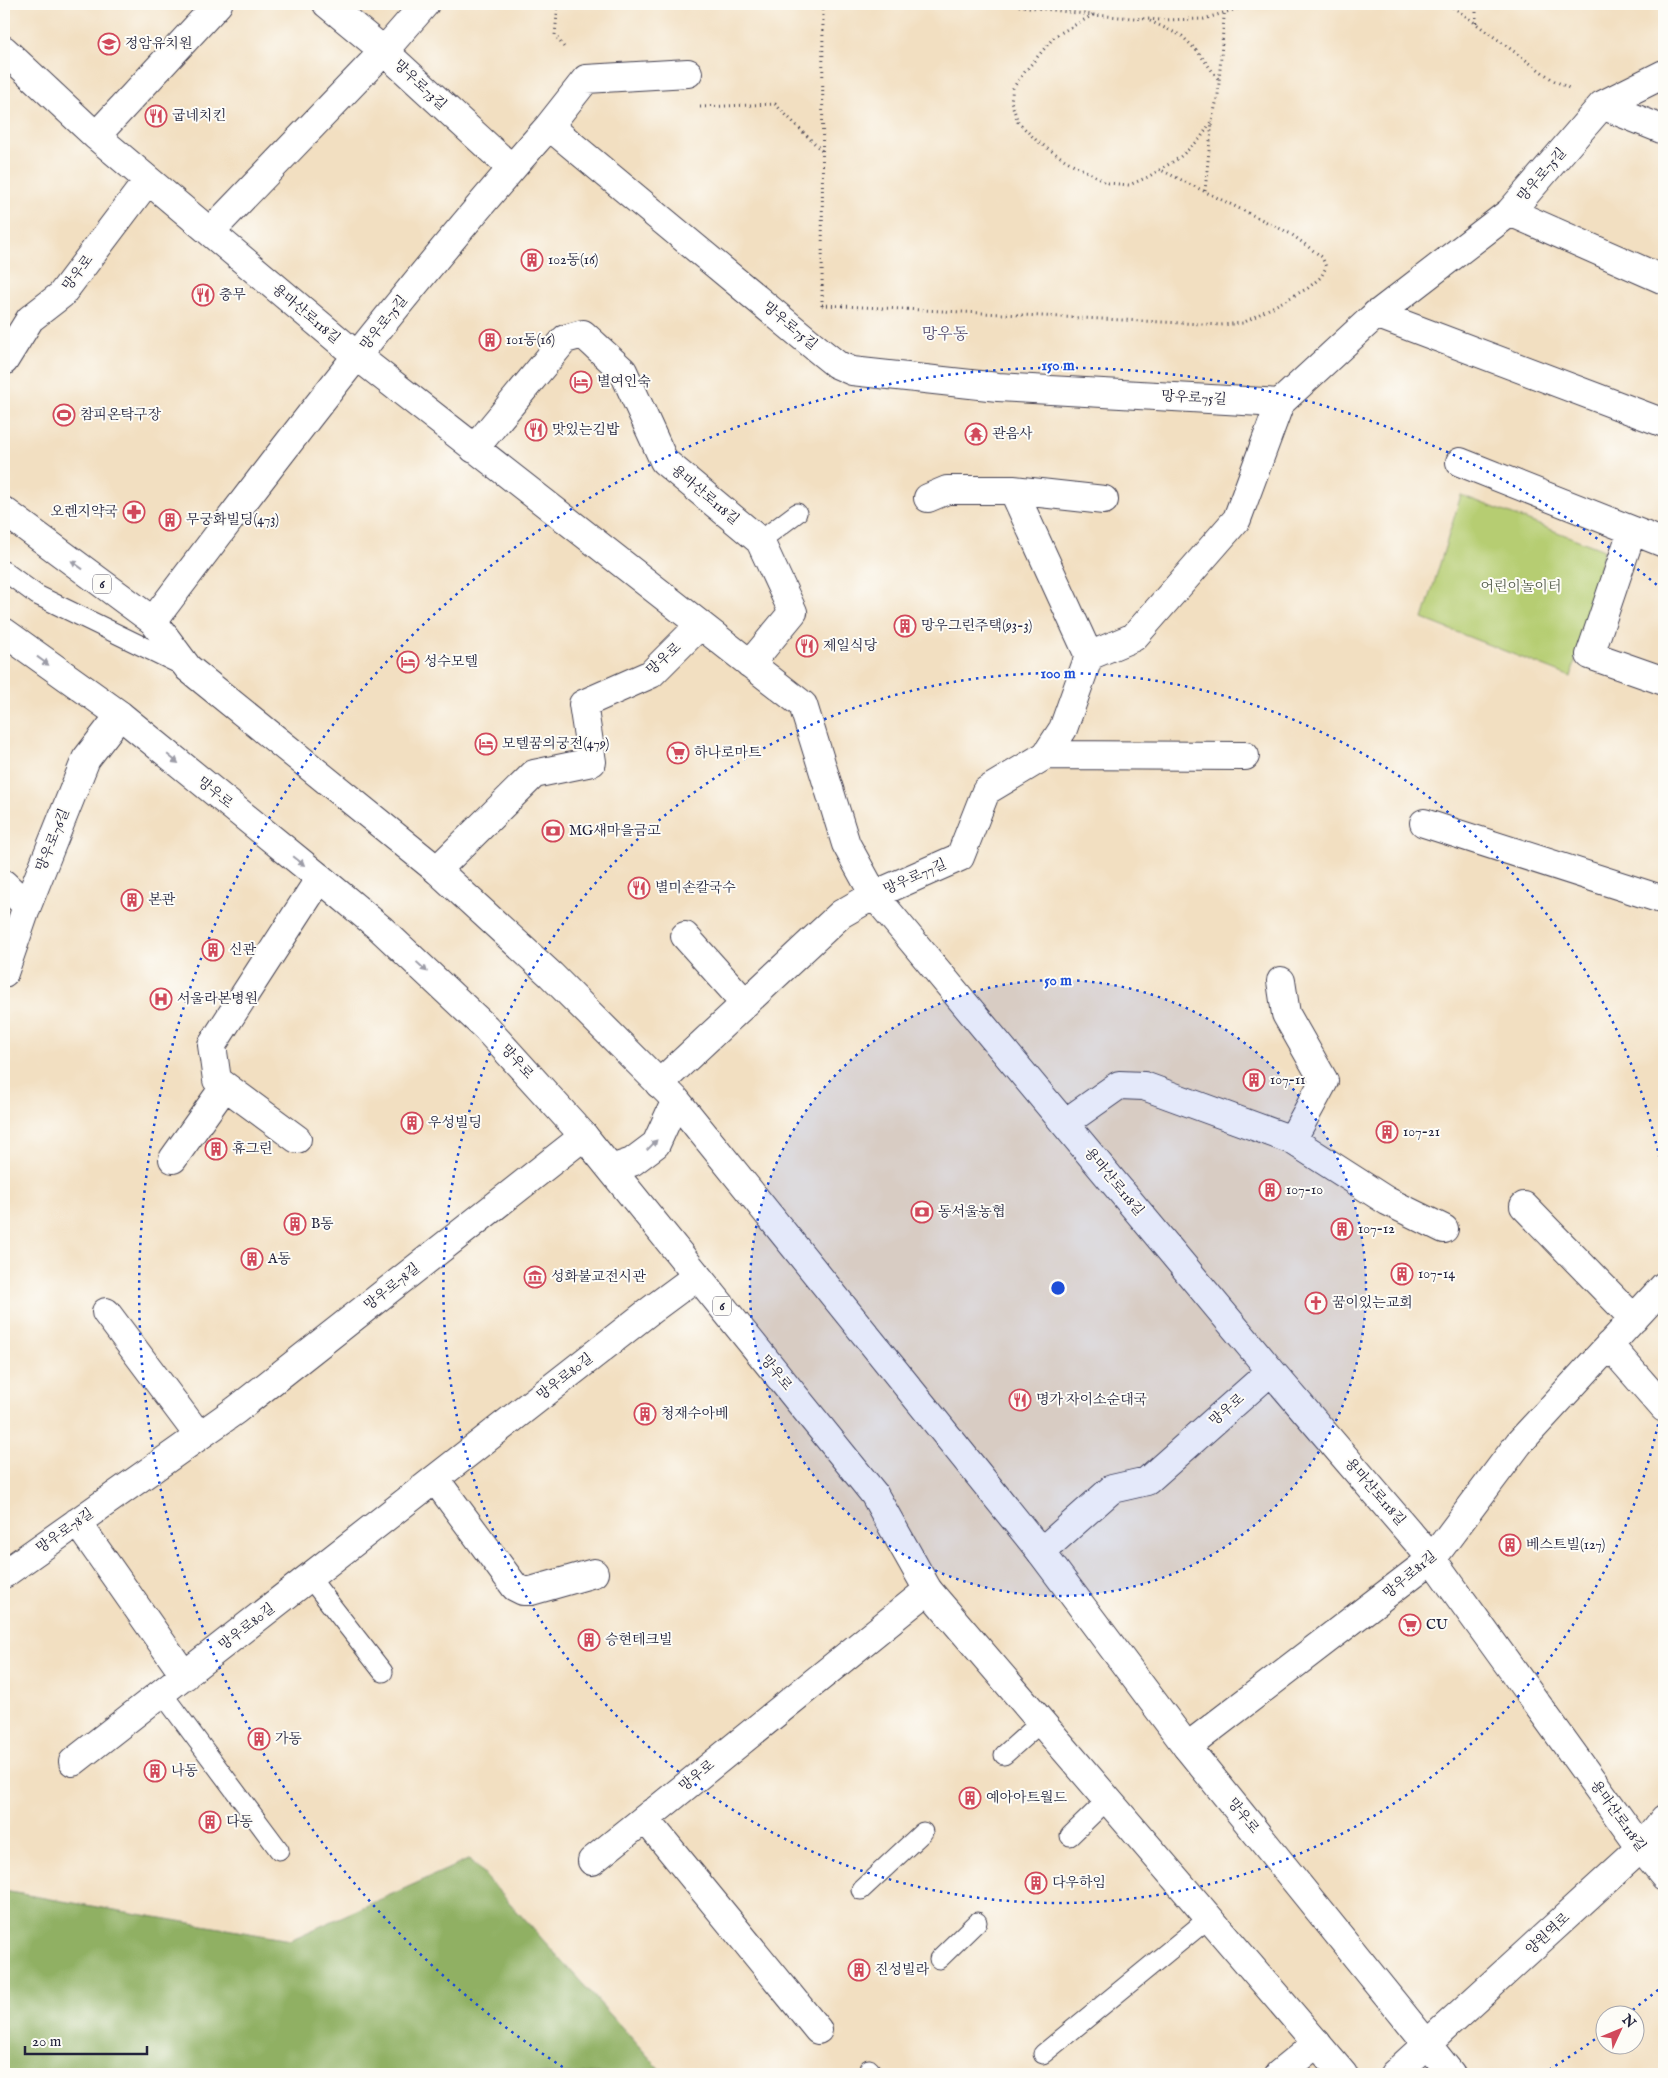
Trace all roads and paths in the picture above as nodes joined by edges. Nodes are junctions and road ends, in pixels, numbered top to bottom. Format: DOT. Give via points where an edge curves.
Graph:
graph roads {
  1 [pos="218,4"];
  2 [pos="327,4"];
  3 [pos="425,4"];
  4 [pos="558,4"];
  5 [pos="823,4"];
  6 [pos="1004,4"];
  7 [pos="1011,4"];
  8 [pos="1225,4"];
  9 [pos="1252,4"];
  10 [pos="1449,4"];
  11 [pos="1476,4"];
  12 [pos="1225,12"];
  13 [pos="1093,15"];
  14 [pos="1147,19"];
  15 [pos="1476,23"];
  16 [pos="4,50"];
  17 [pos="384,51"];
  18 [pos="688,73"];
  19 [pos="1664,74"];
  20 [pos="586,79"];
  21 [pos="1219,80"];
  22 [pos="1602,105"];
  23 [pos="742,106"];
  24 [pos="1212,120"];
  25 [pos="549,126"];
  26 [pos="1664,130"];
  27 [pos="96,136"];
  28 [pos="822,151"];
  29 [pos="511,168"];
  30 [pos="1161,170"];
  31 [pos="148,180"];
  32 [pos="1205,191"];
  33 [pos="1510,212"];
  34 [pos="210,232"];
  35 [pos="1664,280"];
  36 [pos="822,304"];
  37 [pos="1376,314"];
  38 [pos="821,352"];
  39 [pos="357,356"];
  40 [pos="4,361"];
  41 [pos="1280,403"];
  42 [pos="1664,423"];
  43 [pos="474,449"];
  44 [pos="1460,462"];
  45 [pos="1013,490"];
  46 [pos="928,498"];
  47 [pos="1104,500"];
  48 [pos="4,511"];
  49 [pos="797,513"];
  50 [pos="1632,531"];
  51 [pos="760,541"];
  52 [pos="1664,543"];
  53 [pos="4,571"];
  54 [pos="153,621"];
  55 [pos="700,625"];
  56 [pos="4,632"];
  57 [pos="1089,656"];
  58 [pos="750,664"];
  59 [pos="188,668"];
  60 [pos="1664,681"];
  61 [pos="120,715"];
  62 [pos="1046,755"];
  63 [pos="1245,756"];
  64 [pos="1424,823"];
  65 [pos="437,870"];
  66 [pos="320,878"];
  67 [pos="4,884"];
  68 [pos="874,895"];
  69 [pos="1664,900"];
  70 [pos="27,906"];
  71 [pos="685,936"];
  72 [pos="4,973"];
  73 [pos="1281,981"];
  74 [pos="745,1003"];
  75 [pos="225,1086"];
  76 [pos="667,1092"];
  77 [pos="1065,1123"];
  78 [pos="584,1136"];
  79 [pos="297,1139"];
  80 [pos="1292,1140"];
  81 [pos="174,1159"];
  82 [pos="611,1169"];
  83 [pos="1524,1206"];
  84 [pos="1444,1229"];
  85 [pos="697,1276"];
  86 [pos="1664,1286"];
  87 [pos="106,1312"];
  88 [pos="1634,1319"];
  89 [pos="1609,1346"];
  90 [pos="1271,1371"];
  91 [pos="1664,1408"];
  92 [pos="199,1436"];
  93 [pos="435,1479"];
  94 [pos="77,1522"];
  95 [pos="1041,1552"];
  96 [pos="1432,1560"];
  97 [pos="594,1573"];
  98 [pos="4,1574"];
  99 [pos="310,1578"];
  100 [pos="928,1590"];
  101 [pos="383,1672"];
  102 [pos="185,1676"];
  103 [pos="162,1693"];
  104 [pos="1041,1722"];
  105 [pos="1187,1747"];
  106 [pos="1004,1755"];
  107 [pos="73,1762"];
  108 [pos="1106,1800"];
  109 [pos="652,1812"];
  110 [pos="1664,1819"];
  111 [pos="923,1832"];
  112 [pos="1070,1836"];
  113 [pos="1641,1848"];
  114 [pos="279,1850"];
  115 [pos="592,1861"];
  116 [pos="1664,1876"];
  117 [pos="862,1890"];
  118 [pos="1209,1918"];
  119 [pos="977,1922"];
  120 [pos="939,1959"];
  121 [pos="818,2030"];
  122 [pos="1317,2043"];
  123 [pos="1427,2045"];
  124 [pos="1043,2054"];
  125 [pos="1278,2074"];
  126 [pos="1343,2074"];
  127 [pos="1394,2074"];
  128 [pos="1431,2074"];
  129 [pos="1440,2074"];
  130 [pos="1451,2074"];
  1 -- 27 [label="street"];
  2 -- 17 [label="street, 망우로73길"];
  3 -- 17 [label="street"];
  4 -- 20 [label="path" via="555,34"];
  5 -- 28 [label="path"];
  6 -- 7 [label="path"];
  7 -- 13 [label="path"];
  8 -- 12 [label="path"];
  9 -- 12 [label="path"];
  10 -- 15 [label="path"];
  11 -- 15 [label="path"];
  12 -- 14 [label="path" via="1204,19"];
  12 -- 21 [label="path"];
  13 -- 14 [label="path"];
  13 -- 30 [label="path" via="1056,36 1013,88 1010,101 1018,122 1037,141 1064,160 1108,183 1129,185"];
  14 -- 21 [label="path" via="1182,36"];
  15 -- 22 [label="path" via="1553,80"];
  16 -- 27 [label="street, 용마산로118길"];
  17 -- 29 [label="street, 망우로73길"];
  17 -- 34 [label="street"];
  18 -- 20 [label="street"];
  19 -- 22 [label="street"];
  20 -- 25 [label="street"];
  21 -- 24 [label="path"];
  22 -- 26 [label="street"];
  22 -- 33 [label="street, 망우로75길"];
  23 -- 28 [label="path" via="776,104"];
  24 -- 30 [label="path" via="1200,139"];
  24 -- 32 [label="path"];
  25 -- 29 [label="street, 망우로75길"];
  25 -- 38 [label="street, 망우로75길"];
  27 -- 31 [label="street, 용마산로118길"];
  28 -- 36 [label="path"];
  29 -- 39 [label="street, 망우로75길"];
  30 -- 32 [label="path"];
  31 -- 34 [label="street, 용마산로118길"];
  31 -- 40 [label="street, 망우로" via="61,295 30,319"];
  32 -- 36 [label="path" via="1291,234 1322,257 1326,267 1321,277 1308,288 1243,322 1221,325"];
  33 -- 35 [label="street"];
  33 -- 37 [label="street, 망우로75길"];
  34 -- 39 [label="street, 용마산로118길"];
  36 -- 38 [label="path"];
  37 -- 41 [label="street, 망우로75길"];
  37 -- 42 [label="street"];
  38 -- 41 [label="street, 망우로75길" via="852,371 998,387"];
  39 -- 43 [label="street, 용마산로118길"];
  39 -- 54 [label="street, 망우로75길"];
  41 -- 57 [label="street" via="1237,519 1134,637"];
  43 -- 51 [label="street, 용마산로118길" via="565,340 583,334 623,372 664,461"];
  43 -- 55 [label="street, 용마산로118길"];
  44 -- 50 [label="street"];
  45 -- 46 [label="street" via="947,490"];
  45 -- 47 [label="street"];
  45 -- 57 [label="street"];
  54 -- 48 [label="street, 망우로 / 6, one-way"];
  49 -- 51 [label="lane"];
  50 -- 52 [label="street"];
  50 -- 60 [label="street" via="1590,655"];
  51 -- 58 [label="street, 용마산로118길" via="793,612"];
  53 -- 59 [label="lane" via="37,595"];
  54 -- 59 [label="street, 망우로 / 6"];
  55 -- 58 [label="street, 용마산로118길"];
  55 -- 65 [label="street, 망우로" via="651,674 583,704 592,762 534,774"];
  56 -- 61 [label="street, 망우로 / 6, one-way"];
  57 -- 62 [label="street, 망우로77길" via="1063,729"];
  58 -- 68 [label="street, 용마산로118길" via="803,705 846,844"];
  59 -- 65 [label="street, 망우로 / 6"];
  61 -- 66 [label="street, 망우로 / 6, one-way"];
  61 -- 70 [label="street, 망우로76길" via="86,759"];
  62 -- 63 [label="street"];
  62 -- 68 [label="street, 망우로77길" via="986,791 960,857"];
  64 -- 69 [label="street"];
  65 -- 76 [label="street, 망우로 / 6" via="551,975"];
  66 -- 75 [label="street" via="212,1045 217,1080"];
  66 -- 78 [label="street, 망우로 / 6, one-way" via="380,928 486,1028"];
  67 -- 70 [label="street"];
  68 -- 74 [label="street, 망우로77길" via="841,914"];
  68 -- 77 [label="street, 용마산로118길"];
  70 -- 72 [label="street, 망우로76길"];
  71 -- 74 [label="street"];
  73 -- 80 [label="street" via="1286,1014 1324,1081"];
  74 -- 76 [label="street, 망우로77길"];
  75 -- 79 [label="street"];
  75 -- 81 [label="street"];
  82 -- 76 [label="street, one-way" via="632,1162 656,1144"];
  76 -- 95 [label="street, 망우로 / 6"];
  77 -- 80 [label="street" via="1119,1085 1144,1086"];
  77 -- 90 [label="street, 용마산로118길"];
  78 -- 82 [label="street, 망우로 / 6"];
  78 -- 92 [label="street, 망우로78길"];
  80 -- 84 [label="street" via="1387,1201"];
  82 -- 85 [label="street, 망우로 / 6"];
  83 -- 88 [label="street"];
  85 -- 93 [label="street, 망우로80길"];
  85 -- 100 [label="street, 망우로 / 6" via="874,1494"];
  86 -- 88 [label="street, 망우로81길"];
  87 -- 92 [label="street"];
  88 -- 89 [label="street, 망우로81길"];
  89 -- 91 [label="street"];
  89 -- 96 [label="street, 망우로81길" via="1519,1443"];
  90 -- 95 [label="street, 망우로" via="1147,1480 1112,1489"];
  90 -- 96 [label="street, 용마산로118길"];
  92 -- 94 [label="street, 망우로78길"];
  93 -- 97 [label="street" via="515,1587 531,1591"];
  93 -- 99 [label="street, 망우로80길"];
  94 -- 98 [label="street, 망우로78길"];
  94 -- 102 [label="street"];
  95 -- 105 [label="street, 망우로 / 6"];
  96 -- 105 [label="street, 망우로81길"];
  96 -- 113 [label="street, 용마산로118길"];
  99 -- 101 [label="lane"];
  99 -- 102 [label="street, 망우로80길"];
  100 -- 104 [label="street, 망우로 / 6"];
  100 -- 109 [label="street, 망우로"];
  102 -- 103 [label="street, 망우로80길"];
  103 -- 107 [label="street, 망우로80길"];
  103 -- 114 [label="lane"];
  104 -- 106 [label="lane"];
  104 -- 108 [label="street, 망우로 / 6"];
  105 -- 123 [label="street, 망우로 / 6"];
  108 -- 112 [label="lane"];
  108 -- 118 [label="street, 망우로 / 6"];
  109 -- 115 [label="street, 망우로"];
  109 -- 121 [label="street" via="649,1816 652,1827"];
  110 -- 113 [label="street, 양원역로"];
  111 -- 117 [label="lane"];
  113 -- 116 [label="street, 용마산로118길"];
  113 -- 123 [label="street, 양원역로"];
  118 -- 122 [label="street, 망우로 / 6"];
  118 -- 124 [label="lane"];
  119 -- 120 [label="lane"];
  122 -- 125 [label="street"];
  122 -- 126 [label="street, 망우로 / 6"];
  123 -- 127 [label="street, 양원역로"];
  123 -- 128 [label="lane"];
  123 -- 129 [label="lane"];
  123 -- 130 [label="street, 망우로 / 6"];
}
